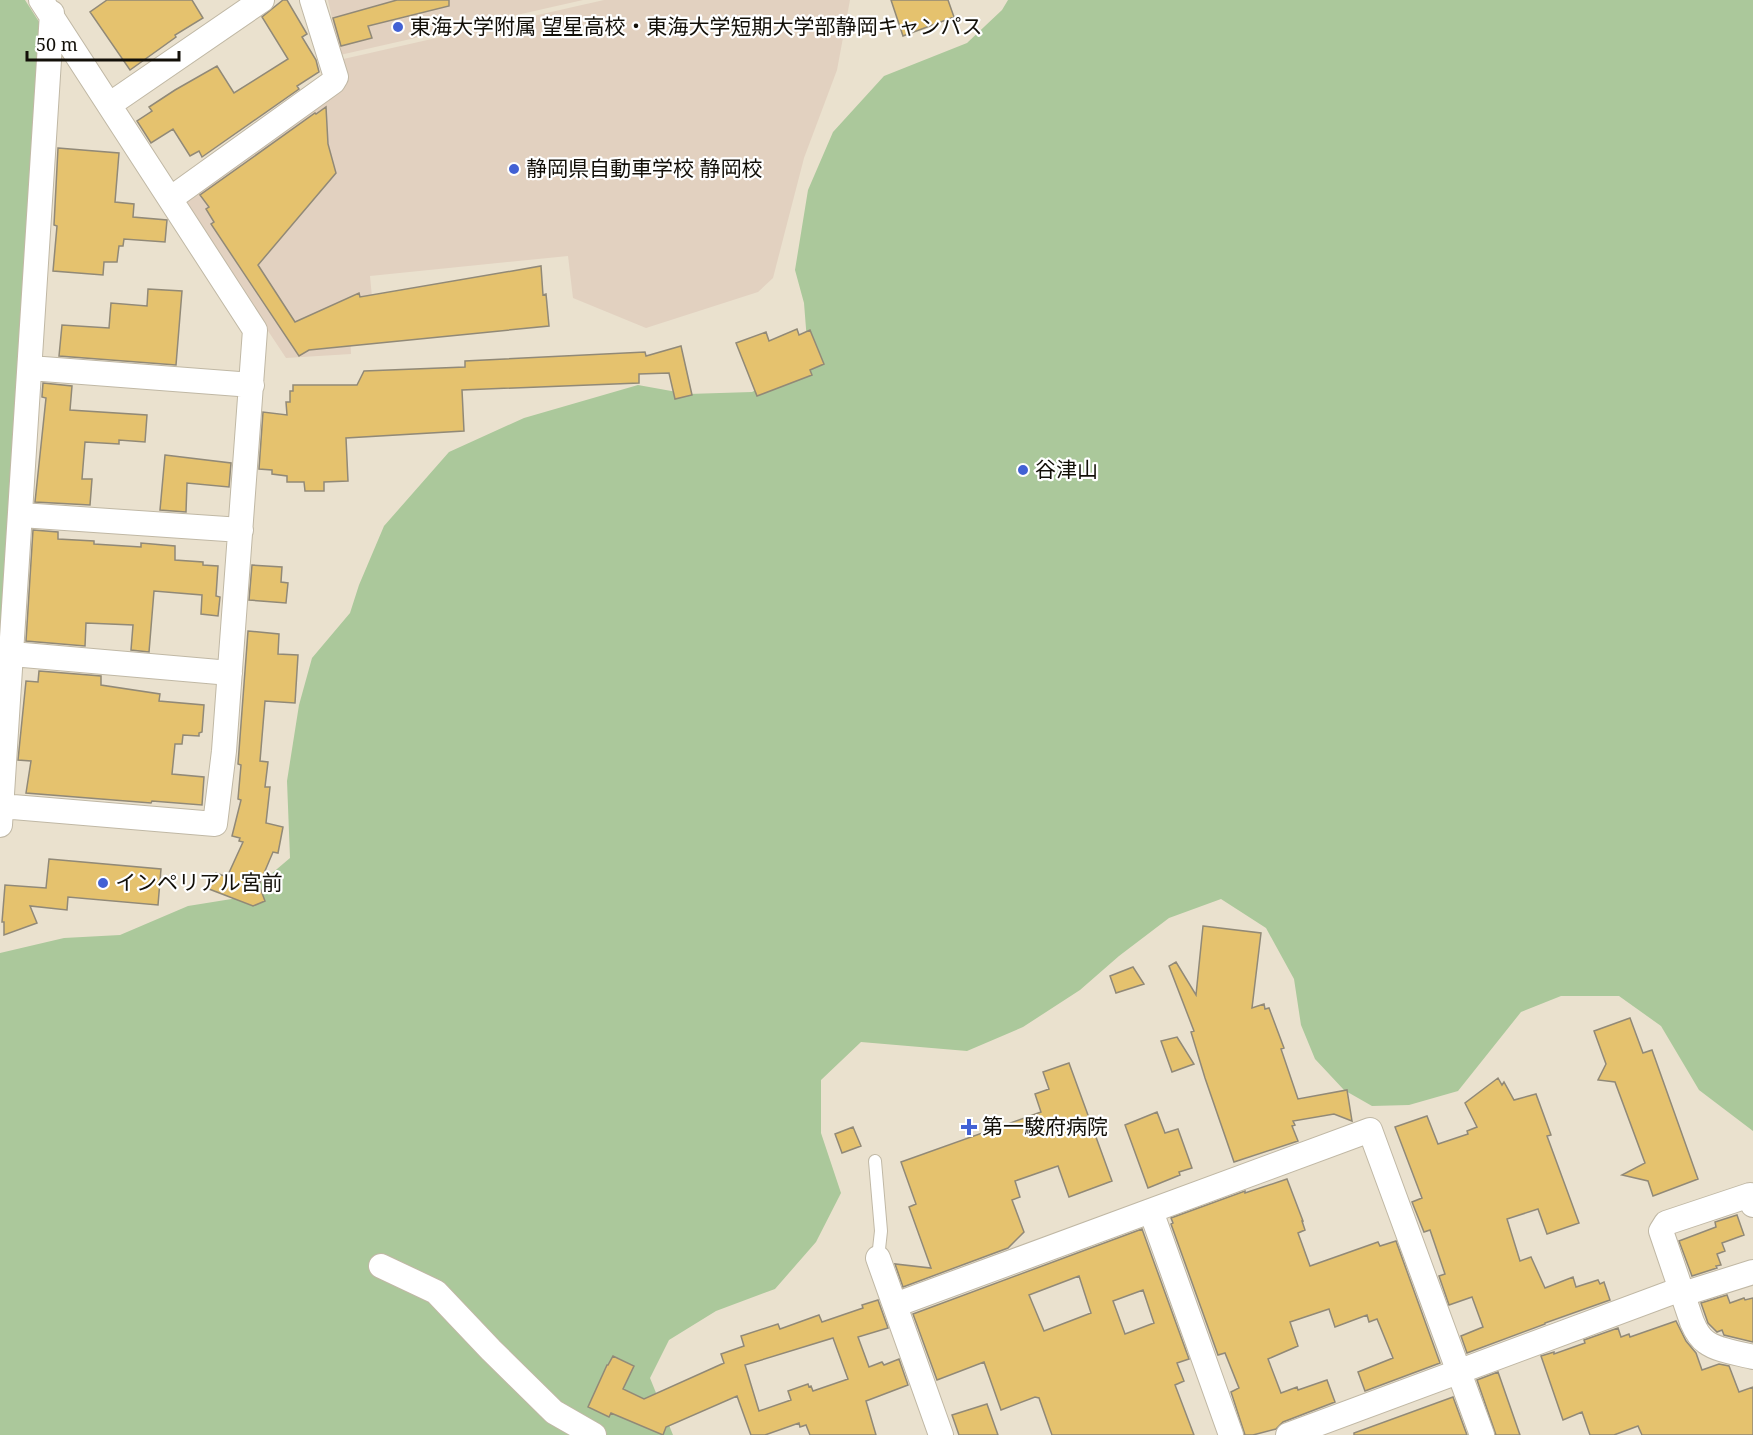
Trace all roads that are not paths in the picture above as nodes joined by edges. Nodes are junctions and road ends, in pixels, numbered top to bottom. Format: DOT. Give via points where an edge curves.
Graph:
graph roads {
  1 [pos="262,0"];
  2 [pos="312,0"];
  3 [pos="48,6"];
  4 [pos="109,105"];
  5 [pos="170,199"];
  6 [pos="30,368"];
  7 [pos="252,385"];
  8 [pos="21,515"];
  9 [pos="241,530"];
  10 [pos="12,654"];
  11 [pos="230,673"];
  12 [pos="1,815"];
  13 [pos="875,1161"];
  14 [pos="1753,1204"];
  15 [pos="1151,1211"];
  16 [pos="878,1258"];
  17 [pos="381,1266"];
  18 [pos="1753,1272"];
  19 [pos="1682,1291"];
  20 [pos="895,1305"];
  21 [pos="1753,1357"];
  22 [pos="1459,1371"];
  23 [pos="594,1435"];
  24 [pos="941,1435"];
  25 [pos="1231,1435"];
  26 [pos="1288,1435"];
  27 [pos="1482,1435"];
  1 -- 4 [label="street"];
  2 -- 5 [label="street" via="336,77 333,82"];
  3 -- 4 [label="street"];
  3 -- 6 [label="street"];
  4 -- 5 [label="street"];
  5 -- 7 [label="street" via="255,330"];
  6 -- 7 [label="street"];
  6 -- 8 [label="street"];
  7 -- 9 [label="street"];
  8 -- 9 [label="street"];
  8 -- 10 [label="street"];
  9 -- 11 [label="street"];
  10 -- 11 [label="street"];
  10 -- 12 [label="street"];
  11 -- 12 [label="street" via="215,824"];
  13 -- 16 [label="lane" via="881,1232"];
  14 -- 19 [label="street" via="1750,1195 1666,1223 1661,1231"];
  15 -- 20 [label="street"];
  15 -- 22 [label="street" via="1370,1130"];
  15 -- 25 [label="street"];
  16 -- 20 [label="street"];
  17 -- 23 [label="street" via="436,1292 554,1412"];
  18 -- 19 [label="street"];
  19 -- 21 [label="street" via="1692,1322 1705,1342"];
  19 -- 22 [label="street"];
  20 -- 24 [label="street"];
  22 -- 26 [label="street"];
  22 -- 27 [label="street"];
}
